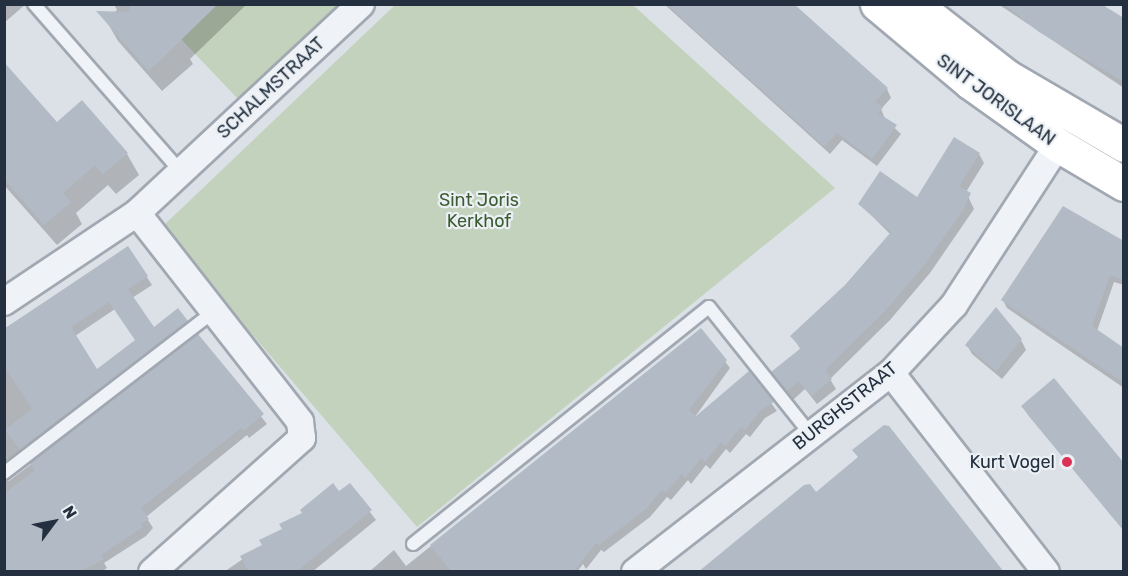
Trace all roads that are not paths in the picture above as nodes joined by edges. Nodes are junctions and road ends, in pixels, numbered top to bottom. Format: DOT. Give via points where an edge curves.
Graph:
graph roads {
  1 [pos="34,4"];
  2 [pos="361,4"];
  3 [pos="877,4"];
  4 [pos="914,4"];
  5 [pos="1058,145"];
  6 [pos="1124,145"];
  7 [pos="181,172"];
  8 [pos="1124,184"];
  9 [pos="137,213"];
  10 [pos="4,302"];
  11 [pos="212,313"];
  12 [pos="891,373"];
  13 [pos="810,435"];
  14 [pos="4,473"];
  15 [pos="413,544"];
  16 [pos="152,572"];
  17 [pos="635,572"];
  18 [pos="1046,572"];
  1 -- 7 [label="lane"];
  2 -- 7 [label="street, SCHALMSTRAAT"];
  3 -- 5 [label="main road, SINT JORISLAAN" via="960,74"];
  4 -- 6 [label="main road, SINT JORISLAAN" via="997,70"];
  5 -- 8 [label="main road, SINT JORISLAAN"];
  5 -- 12 [label="street, BURGHSTRAAT" via="954,305"];
  7 -- 9 [label="street, SCHALMSTRAAT"];
  9 -- 10 [label="street, SCHALMSTRAAT"];
  9 -- 11 [label="street"];
  11 -- 14 [label="lane"];
  11 -- 16 [label="street" via="300,422 303,438"];
  12 -- 13 [label="street, BURGHSTRAAT"];
  12 -- 18 [label="street"];
  13 -- 15 [label="lane" via="709,307"];
  13 -- 17 [label="street, BURGHSTRAAT"];
}
